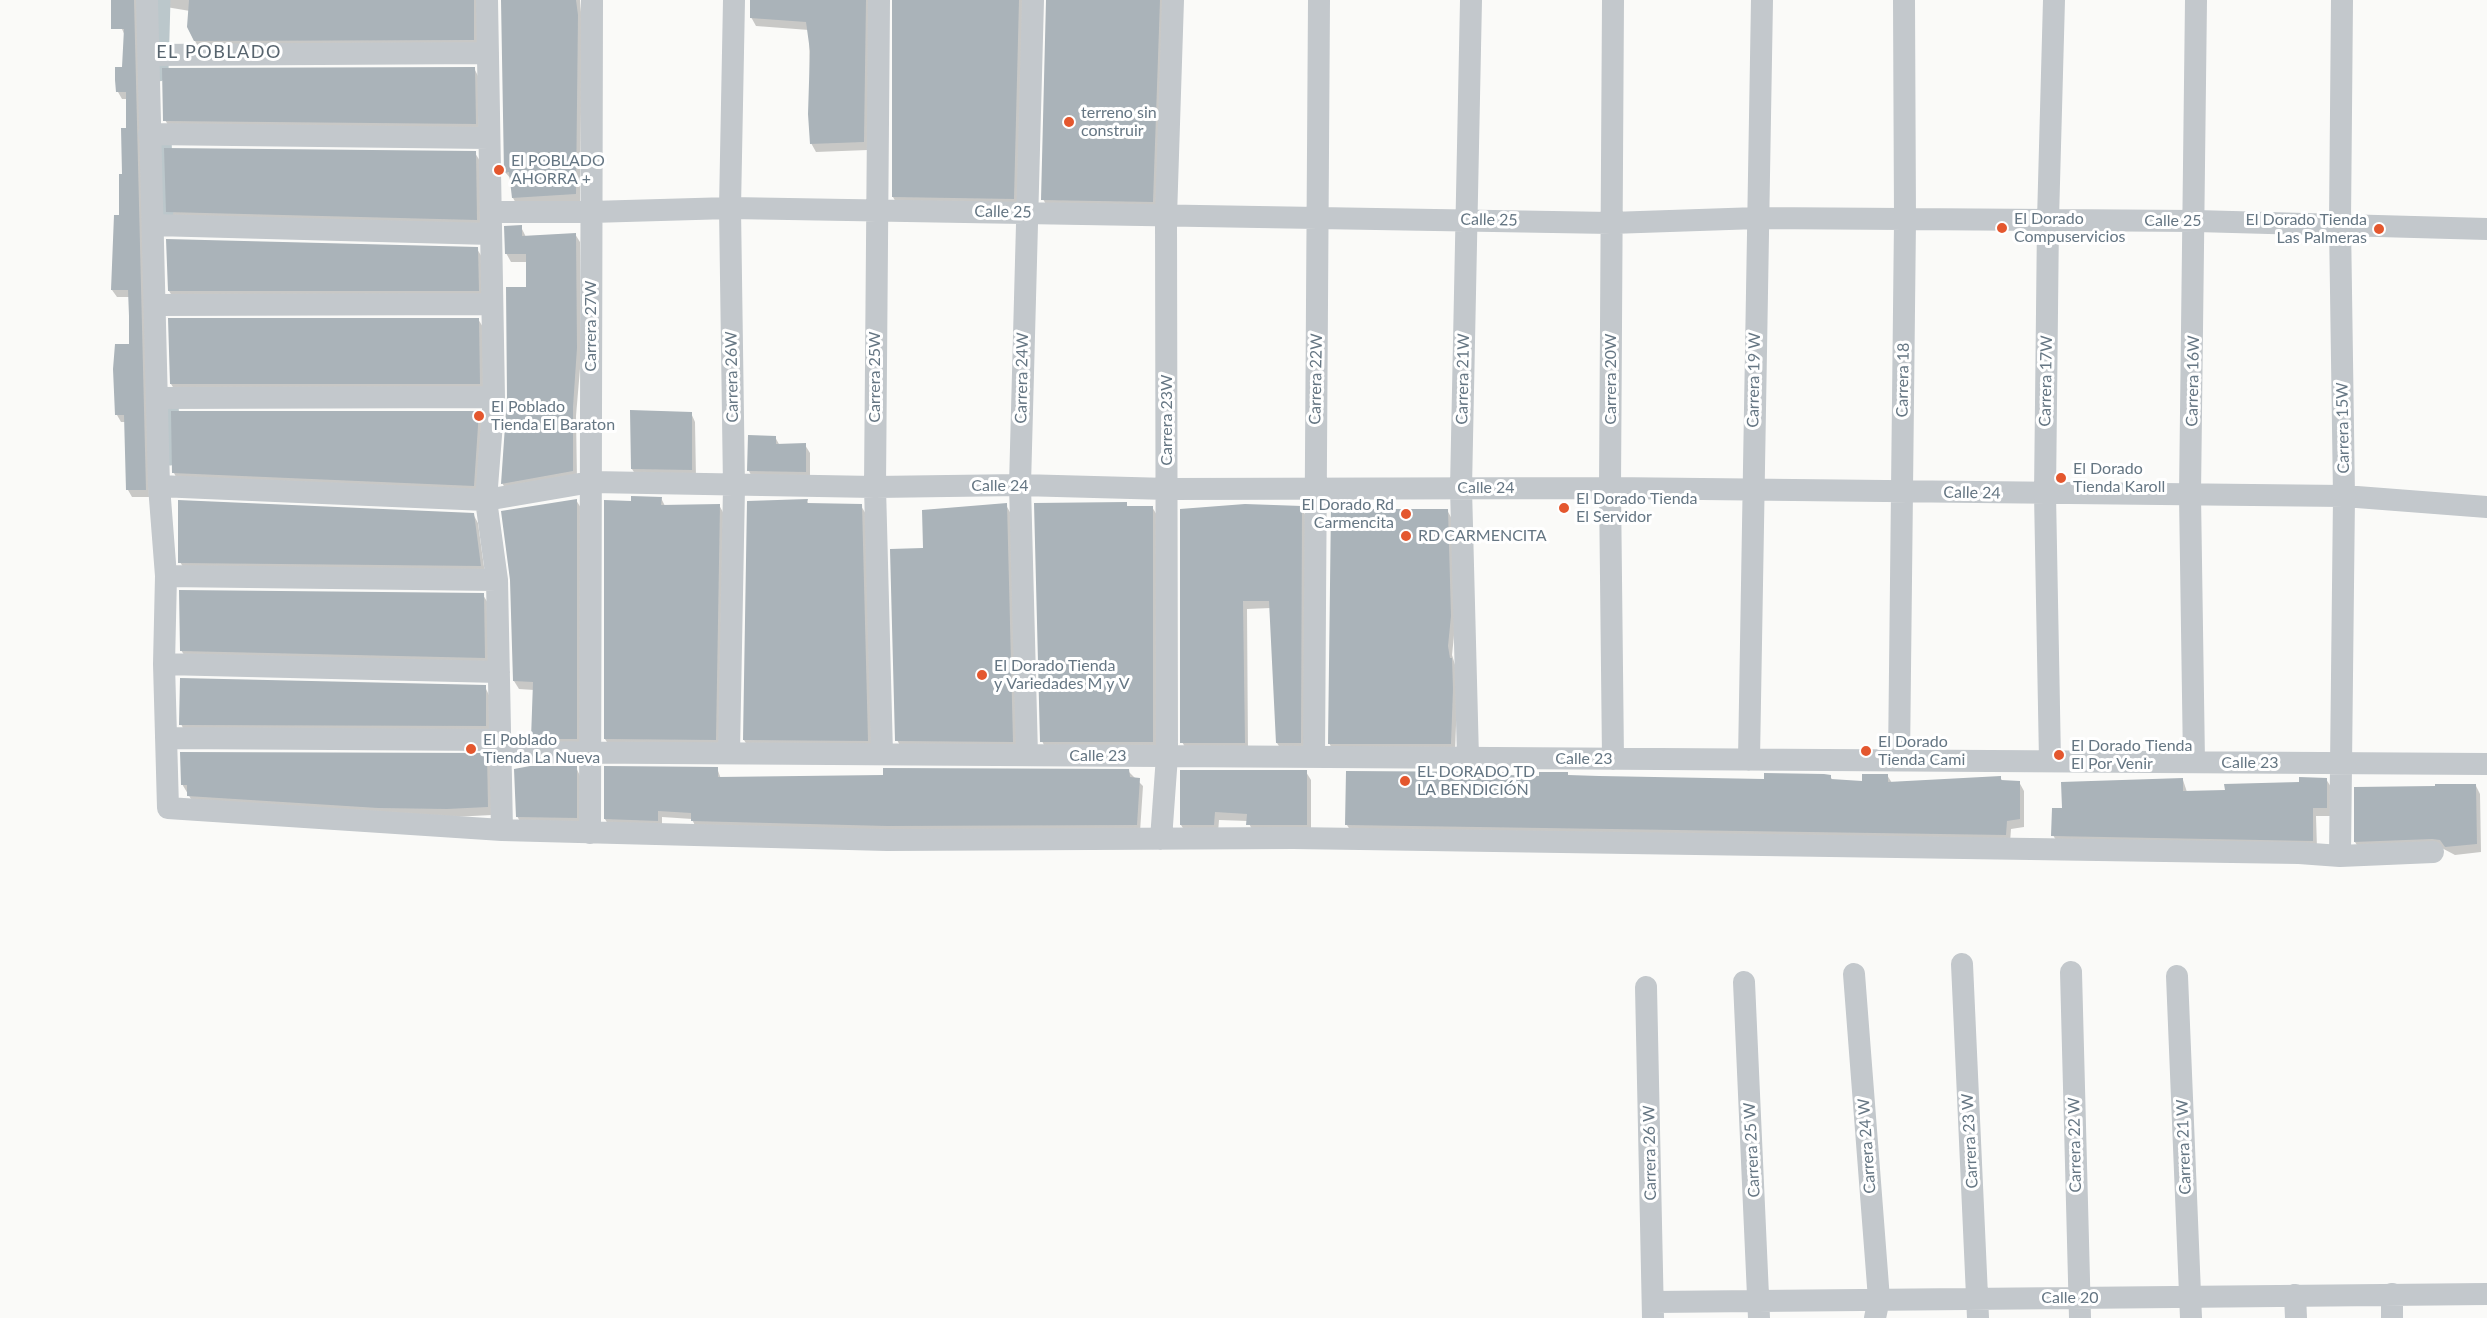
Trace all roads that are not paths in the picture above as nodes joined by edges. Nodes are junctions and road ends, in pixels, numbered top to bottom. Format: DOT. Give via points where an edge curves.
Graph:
graph roads {
  1 [pos="147,0"];
  2 [pos="487,0"];
  3 [pos="592,0"];
  4 [pos="734,0"];
  5 [pos="879,0"];
  6 [pos="1033,0"];
  7 [pos="1173,0"];
  8 [pos="1319,0"];
  9 [pos="1471,0"];
  10 [pos="1613,0"];
  11 [pos="1762,0"];
  12 [pos="1904,0"];
  13 [pos="2054,0"];
  14 [pos="2196,0"];
  15 [pos="2342,0"];
  16 [pos="488,53"];
  17 [pos="149,55"];
  18 [pos="149,134"];
  19 [pos="489,138"];
  20 [pos="730,208"];
  21 [pos="876,210"];
  22 [pos="591,212"];
  23 [pos="1025,213"];
  24 [pos="1166,217"];
  25 [pos="1317,218"];
  26 [pos="1758,218"];
  27 [pos="1468,219"];
  28 [pos="1905,220"];
  29 [pos="2048,220"];
  30 [pos="2196,220"];
  31 [pos="491,223"];
  32 [pos="1611,223"];
  33 [pos="2340,223"];
  34 [pos="154,225"];
  35 [pos="2487,230"];
  36 [pos="492,304"];
  37 [pos="155,305"];
  38 [pos="494,397"];
  39 [pos="157,398"];
  40 [pos="591,482"];
  41 [pos="1020,485"];
  42 [pos="159,486"];
  43 [pos="734,487"];
  44 [pos="875,488"];
  45 [pos="1315,488"];
  46 [pos="1461,488"];
  47 [pos="1610,488"];
  48 [pos="1168,489"];
  49 [pos="1902,491"];
  50 [pos="1752,492"];
  51 [pos="2044,494"];
  52 [pos="2190,495"];
  53 [pos="2344,496"];
  54 [pos="486,500"];
  55 [pos="2487,507"];
  56 [pos="166,576"];
  57 [pos="497,580"];
  58 [pos="164,664"];
  59 [pos="499,672"];
  60 [pos="166,738"];
  61 [pos="500,746"];
  62 [pos="590,753"];
  63 [pos="729,753"];
  64 [pos="882,754"];
  65 [pos="1027,755"];
  66 [pos="1167,756"];
  67 [pos="1314,757"];
  68 [pos="1468,758"];
  69 [pos="1613,759"];
  70 [pos="1749,760"];
  71 [pos="1899,760"];
  72 [pos="2050,761"];
  73 [pos="2194,762"];
  74 [pos="2342,763"];
  75 [pos="2487,764"];
  76 [pos="502,830"];
  77 [pos="590,832"];
  78 [pos="1161,839"];
  79 [pos="2433,852"];
  80 [pos="2340,856"];
  81 [pos="1962,964"];
  82 [pos="2071,972"];
  83 [pos="1854,974"];
  84 [pos="2177,976"];
  85 [pos="1744,982"];
  86 [pos="1646,987"];
  87 [pos="2487,1293"];
  88 [pos="2392,1294"];
  89 [pos="2295,1295"];
  90 [pos="2190,1307"];
  91 [pos="1978,1308"];
  92 [pos="2079,1308"];
  93 [pos="1760,1309"];
  94 [pos="1877,1309"];
  95 [pos="1653,1310"];
  96 [pos="2296,1318"];
  97 [pos="2392,1318"];
  1 -- 17 [label="street"];
  2 -- 16 [label="street"];
  3 -- 22 [label="street, Carrera 27W"];
  4 -- 20 [label="street, Carrera 26W"];
  5 -- 21 [label="street, Carrera 25W"];
  6 -- 23 [label="street, Carrera 24W"];
  7 -- 24 [label="street, Carrera 23W"];
  8 -- 25 [label="street, Carrera 22W"];
  9 -- 27 [label="street, Carrera 21W"];
  10 -- 32 [label="street, Carrera 20W"];
  11 -- 26 [label="street, Carrera 19 W"];
  12 -- 28 [label="street, Carrera 18"];
  13 -- 29 [label="street, Carrera 17W"];
  14 -- 30 [label="street, Carrera 16W"];
  15 -- 33 [label="street, Carrera 15W"];
  16 -- 17 [label="street"];
  16 -- 19 [label="street"];
  17 -- 18 [label="street"];
  18 -- 19 [label="street"];
  18 -- 34 [label="street"];
  19 -- 31 [label="street"];
  20 -- 21 [label="street, Calle 25"];
  20 -- 22 [label="street, Calle 25"];
  20 -- 43 [label="street, Carrera 26W"];
  21 -- 23 [label="street, Calle 25"];
  21 -- 44 [label="street, Carrera 25W"];
  22 -- 31 [label="street, Calle 25"];
  22 -- 40 [label="street, Carrera 27W"];
  23 -- 24 [label="street, Calle 25"];
  23 -- 41 [label="street, Carrera 24W"];
  24 -- 25 [label="street, Calle 25"];
  24 -- 48 [label="street, Carrera 23W"];
  25 -- 27 [label="street, Calle 25"];
  25 -- 45 [label="street, Carrera 22W"];
  26 -- 28 [label="street, Calle 25"];
  26 -- 32 [label="street, Calle 25"];
  26 -- 50 [label="street, Carrera 19 W"];
  27 -- 32 [label="street, Calle 25"];
  27 -- 46 [label="street, Carrera 21W"];
  28 -- 29 [label="street, Calle 25"];
  28 -- 49 [label="street, Carrera 18"];
  29 -- 30 [label="street, Calle 25"];
  29 -- 51 [label="street, Carrera 17W"];
  30 -- 33 [label="street, Calle 25"];
  30 -- 52 [label="street, Carrera 16W"];
  31 -- 34 [label="street, Calle 25"];
  31 -- 36 [label="street"];
  32 -- 47 [label="street, Carrera 20W"];
  33 -- 35 [label="street, Calle 25"];
  33 -- 53 [label="street, Carrera 15W"];
  34 -- 37 [label="street"];
  36 -- 37 [label="street"];
  36 -- 38 [label="street"];
  37 -- 39 [label="street"];
  38 -- 39 [label="street"];
  38 -- 54 [label="street"];
  39 -- 42 [label="street"];
  40 -- 43 [label="street, Calle 24"];
  40 -- 54 [label="street, Calle 24"];
  40 -- 62 [label="street, Carrera 27W"];
  41 -- 44 [label="street, Calle 24"];
  41 -- 48 [label="street, Calle 24"];
  41 -- 65 [label="street, Carrera 24W"];
  42 -- 54 [label="street, Calle 24"];
  42 -- 56 [label="street"];
  43 -- 44 [label="street, Calle 24"];
  43 -- 63 [label="street, Carrera 26W"];
  44 -- 64 [label="street, Carrera 25W"];
  45 -- 46 [label="street, Calle 24"];
  45 -- 48 [label="street, Calle 24"];
  45 -- 67 [label="street, Carrera 22W"];
  46 -- 47 [label="street, Calle 24"];
  46 -- 68 [label="street, Carrera 21W"];
  47 -- 50 [label="street, Calle 24"];
  47 -- 69 [label="street, Carrera 20W"];
  48 -- 66 [label="street, Carrera 23W"];
  49 -- 50 [label="street, Calle 24"];
  49 -- 51 [label="street, Calle 24"];
  49 -- 71 [label="street, Carrera 18"];
  50 -- 70 [label="street, Carrera 19 W"];
  51 -- 52 [label="street, Calle 24"];
  51 -- 72 [label="street, Carrera 17W"];
  52 -- 53 [label="street, Calle 24"];
  52 -- 73 [label="street, Carrera 16W"];
  53 -- 55 [label="street, Calle 24"];
  53 -- 74 [label="street, Carrera 15W"];
  54 -- 57 [label="street"];
  56 -- 57 [label="street"];
  56 -- 58 [label="street"];
  57 -- 59 [label="street"];
  58 -- 59 [label="street"];
  58 -- 60 [label="street"];
  59 -- 61 [label="street"];
  60 -- 61 [label="street, Calle 23"];
  60 -- 76 [label="street" via="168,808"];
  61 -- 62 [label="street, Calle 23"];
  61 -- 76 [label="street"];
  62 -- 63 [label="street, Calle 23"];
  62 -- 77 [label="street, Carrera 27W"];
  63 -- 64 [label="street, Calle 23"];
  64 -- 65 [label="street, Calle 23"];
  65 -- 66 [label="street, Calle 23"];
  66 -- 67 [label="street, Calle 23"];
  66 -- 78 [label="street, Carrera 23W"];
  67 -- 68 [label="street, Calle 23"];
  68 -- 69 [label="street, Calle 23"];
  69 -- 70 [label="street, Calle 23"];
  70 -- 71 [label="street, Calle 23"];
  71 -- 72 [label="street, Calle 23"];
  72 -- 73 [label="street, Calle 23"];
  73 -- 74 [label="street, Calle 23"];
  74 -- 75 [label="street, Calle 23"];
  74 -- 80 [label="street, Carrera 15W"];
  76 -- 77 [label="street"];
  77 -- 78 [label="street" via="887,840"];
  78 -- 80 [label="street" via="1317,838"];
  79 -- 80 [label="street"];
  81 -- 91 [label="street, Carrera 23 W"];
  82 -- 92 [label="street, Carrera 22 W"];
  83 -- 94 [label="street, Carrera 24 W"];
  84 -- 90 [label="street, Carrera 21 W"];
  85 -- 93 [label="street, Carrera 25 W"];
  86 -- 95 [label="street, Carrera 26 W"];
  87 -- 88 [label="street, Calle 20"];
  88 -- 89 [label="street, Calle 20"];
  88 -- 97 [label="street"];
  89 -- 90 [label="street, Calle 20"];
  89 -- 96 [label="street"];
  90 -- 92 [label="street, Calle 20"];
  91 -- 92 [label="street, Calle 20"];
  91 -- 94 [label="street, Calle 20"];
  93 -- 94 [label="street, Calle 20"];
  93 -- 95 [label="street, Calle 20"];
}
